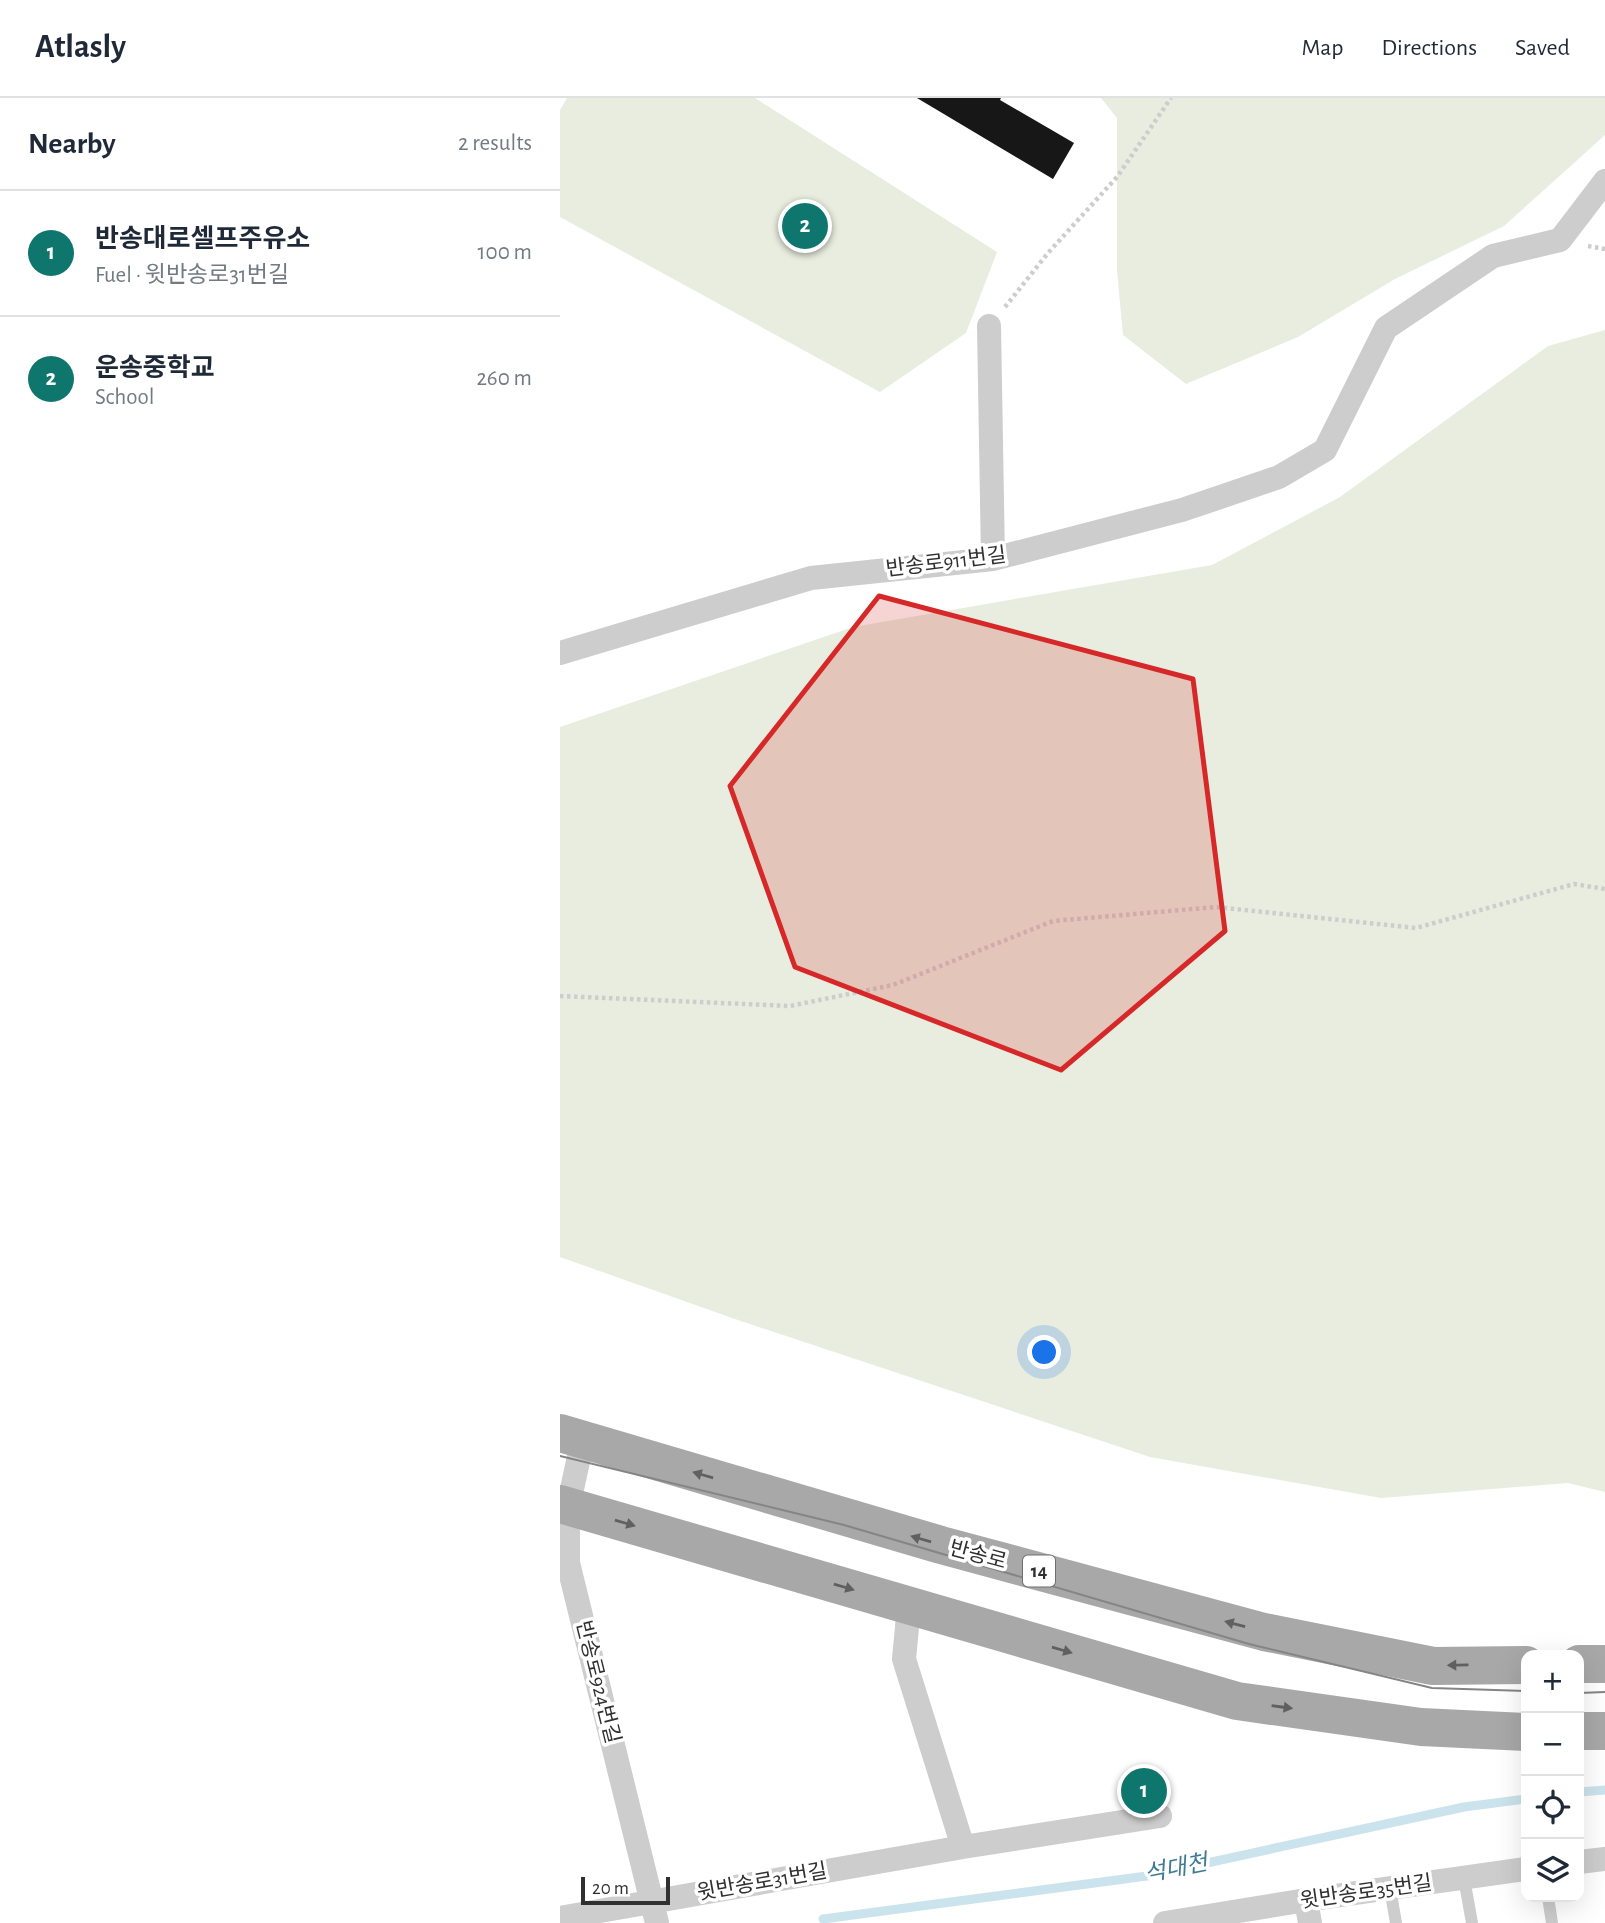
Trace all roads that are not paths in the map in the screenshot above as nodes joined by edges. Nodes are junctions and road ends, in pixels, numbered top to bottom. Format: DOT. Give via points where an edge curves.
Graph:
graph roads {
  1 [pos="1605,181"];
  2 [pos="989,326"];
  3 [pos="993,559"];
  4 [pos="560,653"];
  5 [pos="571,1436"];
  6 [pos="564,1505"];
  7 [pos="909,1606"];
  8 [pos="1584,1664"];
  9 [pos="1605,1664"];
  10 [pos="1521,1665"];
  11 [pos="1584,1731"];
  12 [pos="1605,1731"];
  13 [pos="1521,1732"];
  14 [pos="1160,1816"];
  15 [pos="963,1847"];
  16 [pos="1605,1858"];
  17 [pos="1584,1861"];
  18 [pos="1521,1871"];
  19 [pos="1464,1878"];
  20 [pos="1390,1888"];
  21 [pos="1549,1902"];
  22 [pos="655,1912"];
  23 [pos="1308,1912"];
  24 [pos="560,1917"];
  25 [pos="1229,1918"];
  26 [pos="1165,1923"];
  27 [pos="1396,1923"];
  28 [pos="1472,1923"];
  29 [pos="1552,1923"];
  1 -- 3 [label="street, 반송로911번길" via="1560,240 1493,256 1386,328 1325,450 1279,477 1182,510"];
  2 -- 3 [label="street"];
  3 -- 4 [label="street, 반송로911번길" via="811,578"];
  5 -- 6 [label="street, 반송로924번길"];
  10 -- 5 [label="main road, 반송로 / 14, one-way" via="1433,1666 1264,1632 941,1545"];
  6 -- 7 [label="main road, one-way"];
  6 -- 22 [label="street, 반송로924번길" via="568,1563"];
  7 -- 13 [label="main road, one-way" via="1237,1701 1421,1727"];
  7 -- 15 [label="street" via="904,1659"];
  8 -- 9 [label="main road"];
  11 -- 12 [label="main road"];
  14 -- 15 [label="street, 윗반송로31번길"];
  15 -- 22 [label="street, 윗반송로31번길"];
  16 -- 17 [label="street"];
  18 -- 19 [label="street, 윗반송로35번길"];
  19 -- 20 [label="street, 윗반송로35번길"];
  19 -- 28 [label="lane"];
  20 -- 23 [label="street, 윗반송로35번길"];
  20 -- 27 [label="lane"];
  21 -- 29 [label="lane"];
  22 -- 24 [label="street, 윗반송로31번길"];
  23 -- 25 [label="street, 윗반송로35번길"];
  25 -- 26 [label="street, 윗반송로35번길"];
}
